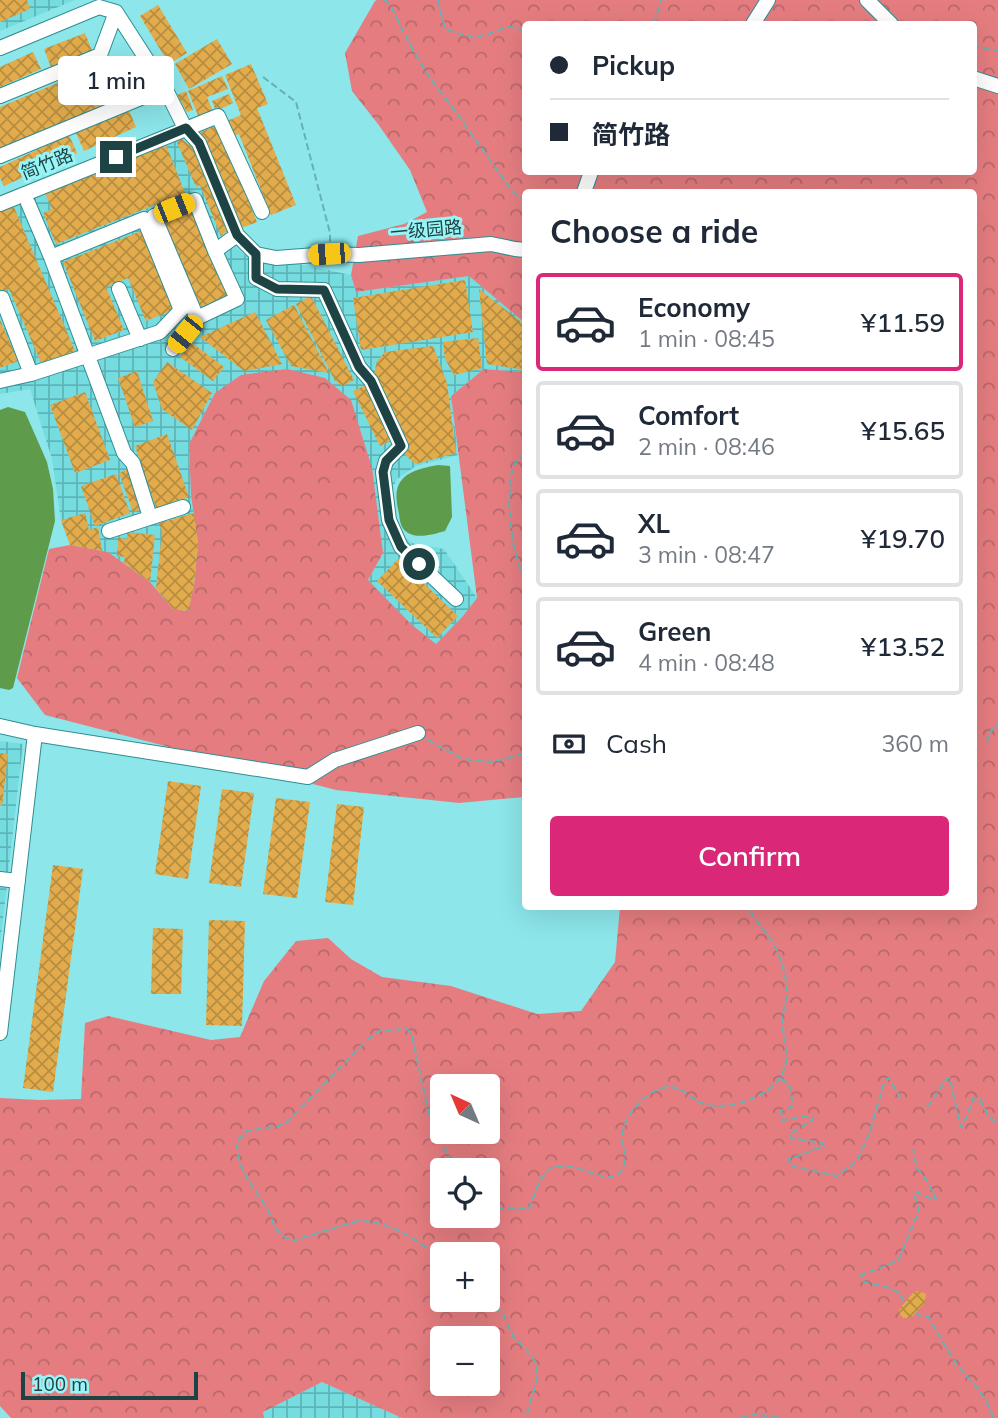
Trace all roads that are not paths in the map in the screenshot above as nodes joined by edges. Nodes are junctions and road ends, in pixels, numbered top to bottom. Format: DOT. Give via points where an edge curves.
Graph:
graph roads {
  1 [pos="768,0"];
  2 [pos="867,0"];
  3 [pos="116,12"];
  4 [pos="755,21"];
  5 [pos="888,21"];
  6 [pos="0,48"];
  7 [pos="977,79"];
  8 [pos="998,86"];
  9 [pos="165,88"];
  10 [pos="0,96"];
  11 [pos="186,128"];
  12 [pos="0,156"];
  13 [pos="28,203"];
  14 [pos="0,204"];
  15 [pos="262,212"];
  16 [pos="237,235"];
  17 [pos="522,250"];
  18 [pos="215,251"];
  19 [pos="256,254"];
  20 [pos="51,257"];
  21 [pos="119,289"];
  22 [pos="2,298"];
  23 [pos="197,318"];
  24 [pos="140,339"];
  25 [pos="173,349"];
  26 [pos="87,356"];
  27 [pos="31,374"];
  28 [pos="0,381"];
  29 [pos="183,507"];
  30 [pos="150,517"];
  31 [pos="109,531"];
  32 [pos="456,599"];
  33 [pos="0,726"];
  34 [pos="418,733"];
  35 [pos="35,734"];
  36 [pos="0,879"];
  37 [pos="18,881"];
  38 [pos="0,1033"];
  1 -- 4 [label="street"];
  2 -- 5 [label="street"];
  3 -- 6 [label="street" via="99,7"];
  3 -- 9 [label="street"];
  3 -- 10 [label="street" via="100,55"];
  7 -- 8 [label="street"];
  9 -- 11 [label="street"];
  9 -- 12 [label="street"];
  11 -- 14 [label="street, 简竹路"];
  11 -- 15 [label="street, 简竹路" via="218,116"];
  11 -- 16 [label="street" via="199,143"];
  13 -- 20 [label="street"];
  16 -- 18 [label="street"];
  16 -- 19 [label="street"];
  17 -- 19 [label="street, 一级园路" via="491,244 359,255 276,258"];
  18 -- 23 [label="street" via="237,299"];
  18 -- 23 [label="street" via="195,200 154,216"];
  19 -- 32 [label="street" via="256,278 277,289 324,290 401,446 386,461 383,472 389,520 401,547"];
  20 -- 24 [label="street" via="144,219 181,310 160,332"];
  20 -- 26 [label="street"];
  21 -- 24 [label="street"];
  22 -- 27 [label="street"];
  23 -- 25 [label="street"];
  24 -- 26 [label="street"];
  26 -- 27 [label="street"];
  26 -- 30 [label="street" via="124,453 133,463"];
  27 -- 28 [label="street"];
  29 -- 30 [label="street"];
  30 -- 31 [label="street"];
  33 -- 35 [label="street"];
  34 -- 35 [label="street" via="335,760 308,777"];
  35 -- 37 [label="street"];
  36 -- 37 [label="street"];
  37 -- 38 [label="street"];
}
